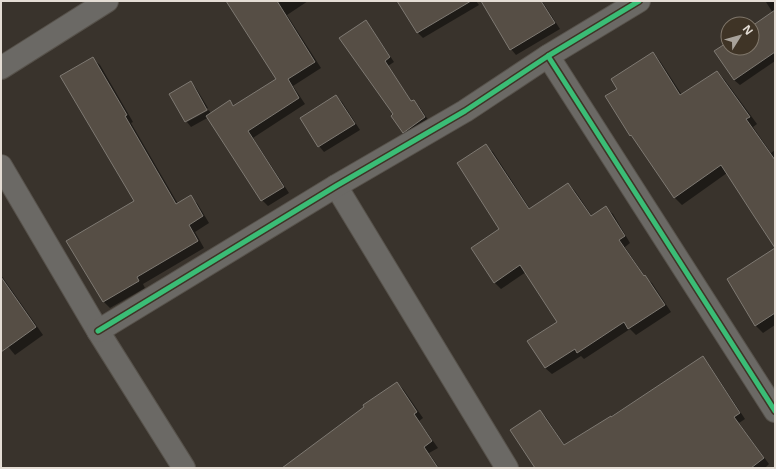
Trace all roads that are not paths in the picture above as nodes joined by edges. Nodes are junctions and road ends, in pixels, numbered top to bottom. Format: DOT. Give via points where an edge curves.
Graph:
graph roads {
  1 [pos="107,1"];
  2 [pos="639,1"];
  3 [pos="548,56"];
  4 [pos="1,68"];
  5 [pos="1,166"];
  6 [pos="336,186"];
  7 [pos="98,331"];
  8 [pos="775,411"];
  9 [pos="184,468"];
  10 [pos="507,468"];
  1 -- 4 [label="street"];
  2 -- 3 [label="street"];
  3 -- 6 [label="street" via="465,111"];
  3 -- 8 [label="street"];
  5 -- 7 [label="street"];
  6 -- 7 [label="street"];
  6 -- 10 [label="street"];
  7 -- 9 [label="street"];
}
